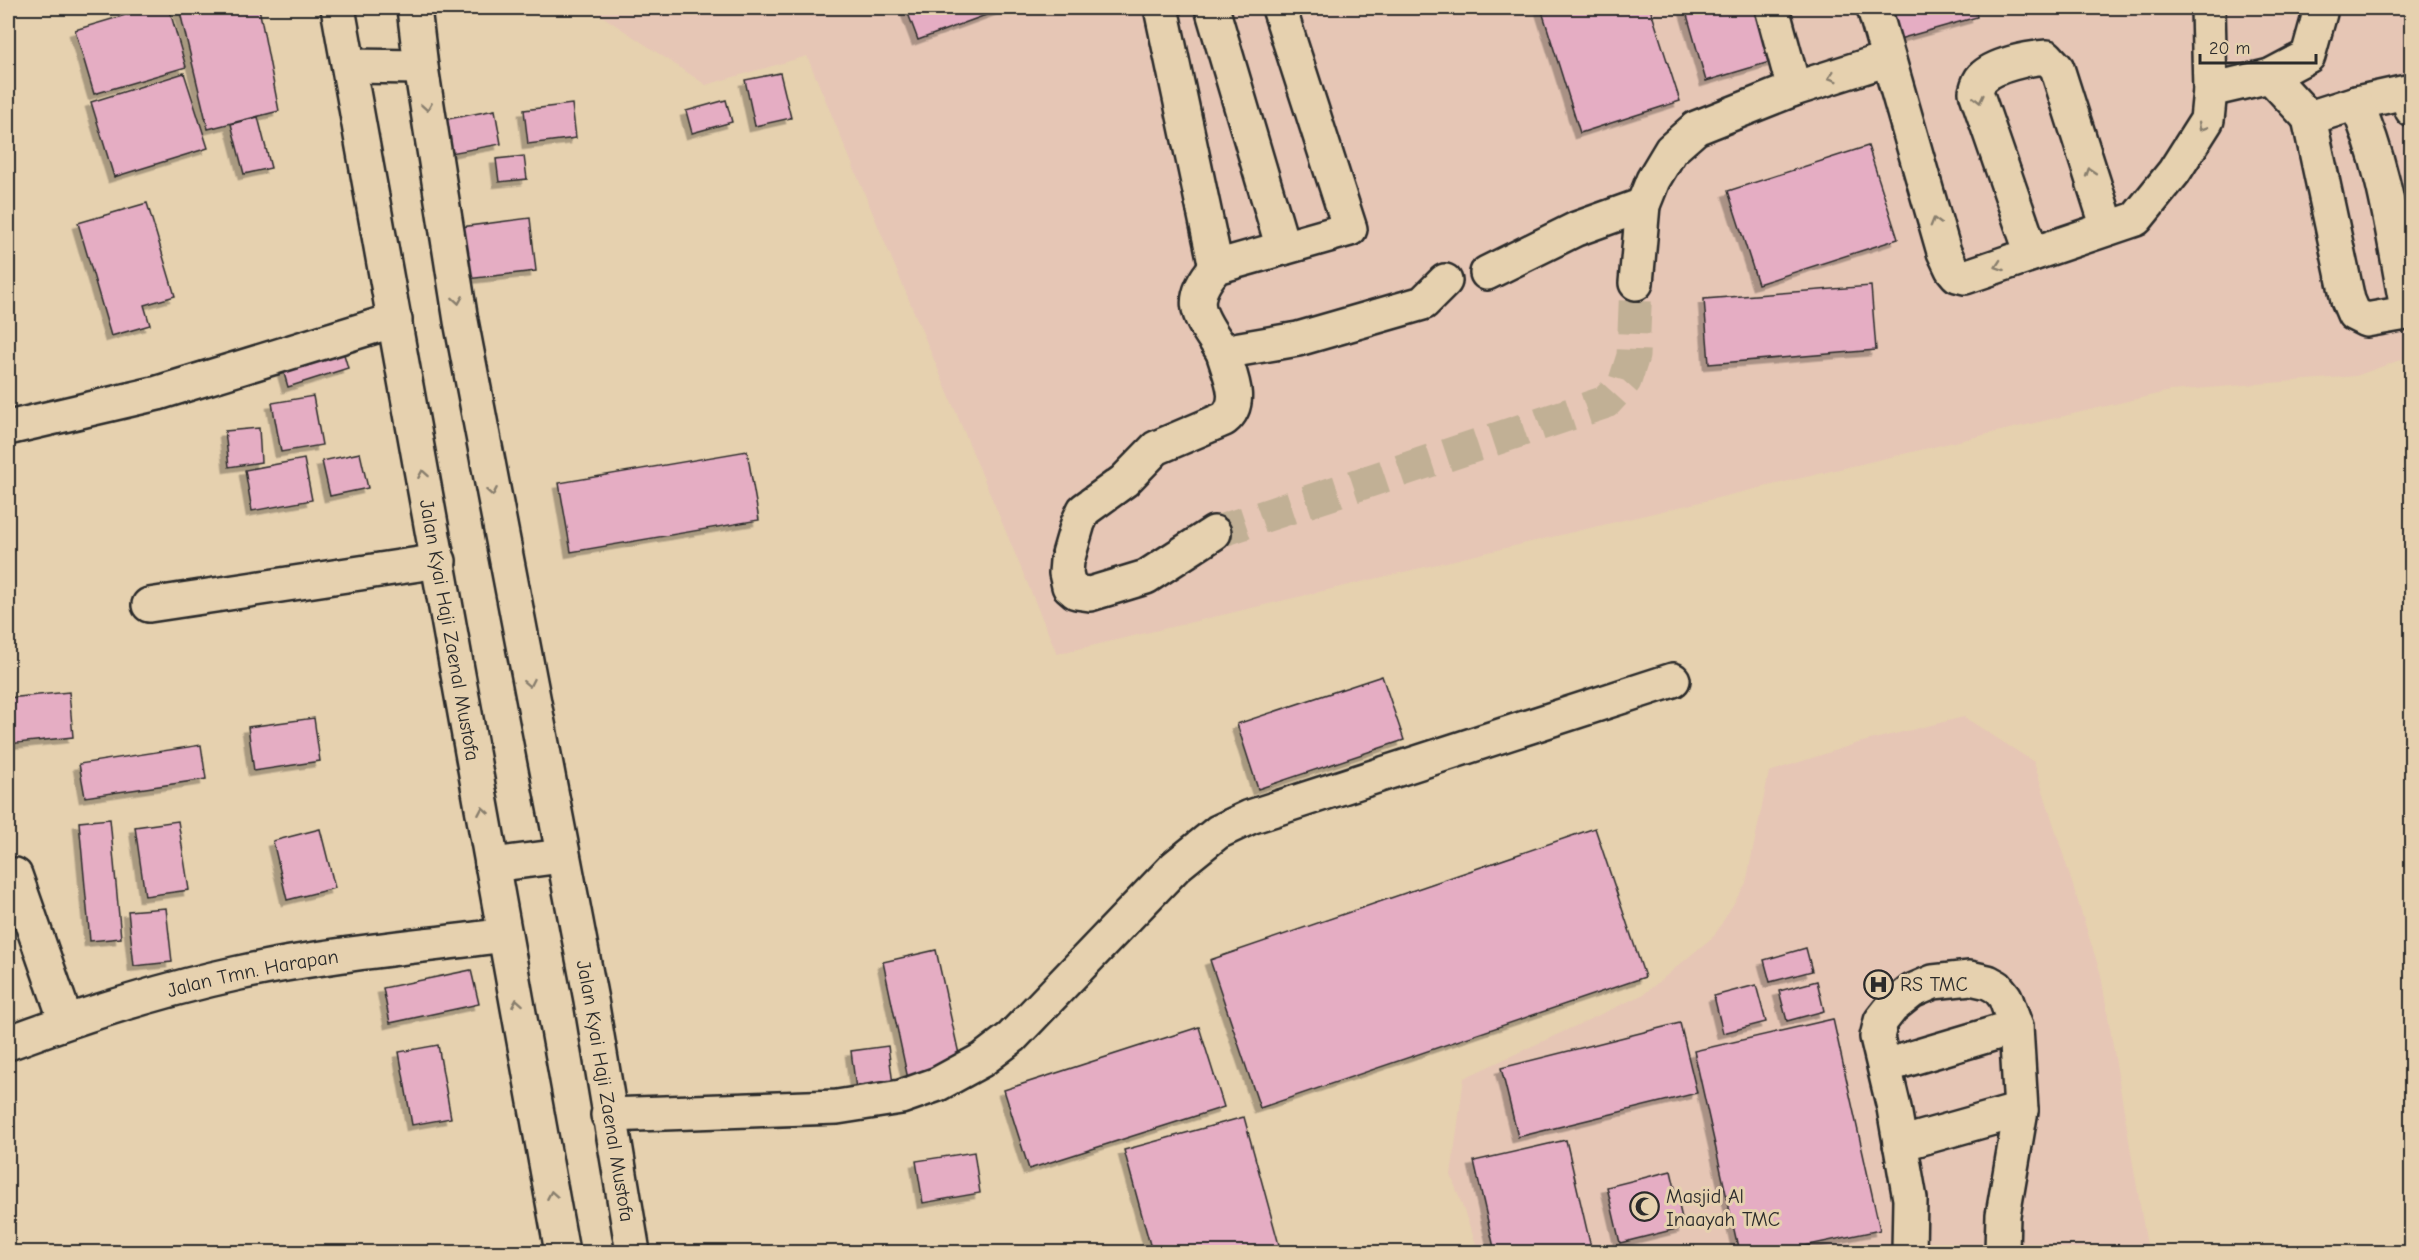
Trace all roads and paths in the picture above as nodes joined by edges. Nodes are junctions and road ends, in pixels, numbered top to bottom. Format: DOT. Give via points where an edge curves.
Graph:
graph roads {
  1 [pos="338,8"];
  2 [pos="414,8"];
  3 [pos="1161,8"];
  4 [pos="1212,8"];
  5 [pos="1279,8"];
  6 [pos="1772,8"];
  7 [pos="1874,8"];
  8 [pos="2208,8"];
  9 [pos="2317,8"];
  10 [pos="1888,59"];
  11 [pos="348,66"];
  12 [pos="421,67"];
  13 [pos="2270,76"];
  14 [pos="1794,89"];
  15 [pos="2210,90"];
  16 [pos="2410,97"];
  17 [pos="2356,103"];
  18 [pos="2309,118"];
  19 [pos="1643,205"];
  20 [pos="2108,228"];
  21 [pos="1283,248"];
  22 [pos="2031,255"];
  23 [pos="1216,267"];
  24 [pos="1487,273"];
  25 [pos="1444,281"];
  26 [pos="1636,283"];
  27 [pos="2410,312"];
  28 [pos="394,320"];
  29 [pos="1222,352"];
  30 [pos="8,428"];
  31 [pos="1214,533"];
  32 [pos="439,561"];
  33 [pos="149,605"];
  34 [pos="1673,680"];
  35 [pos="562,856"];
  36 [pos="492,865"];
  37 [pos="15,875"];
  38 [pos="505,935"];
  39 [pos="66,1021"];
  40 [pos="2016,1027"];
  41 [pos="8,1043"];
  42 [pos="1885,1066"];
  43 [pos="2021,1110"];
  44 [pos="608,1115"];
  45 [pos="1900,1144"];
  46 [pos="562,1252"];
  47 [pos="633,1252"];
  48 [pos="1909,1252"];
  49 [pos="2002,1252"];
  1 -- 11 [label="main road, Jalan Kyai Haji Zaenal Mustofa"];
  2 -- 12 [label="main road, Jalan Kyai Haji Zaenal Mustofa"];
  3 -- 23 [label="main road"];
  4 -- 21 [label="main road"];
  5 -- 21 [label="main road" via="1350,229"];
  6 -- 14 [label="main road"];
  7 -- 10 [label="main road"];
  8 -- 15 [label="main road"];
  9 -- 13 [label="main road" via="2320,13 2308,56"];
  10 -- 14 [label="main road, one-way"];
  22 -- 10 [label="main road, one-way" via="1965,277 1952,269 1936,227"];
  11 -- 12 [label="main road"];
  11 -- 28 [label="main road, Jalan Kyai Haji Zaenal Mustofa"];
  12 -- 35 [label="main road, Jalan Kyai Haji Zaenal Mustofa, one-way" via="461,321"];
  13 -- 15 [label="main road"];
  13 -- 18 [label="main road"];
  14 -- 19 [label="main road" via="1696,128 1671,150"];
  15 -- 20 [label="main road, one-way" via="2207,120 2174,171 2136,219"];
  16 -- 17 [label="main road"];
  17 -- 18 [label="main road"];
  17 -- 27 [label="main road" via="2378,161"];
  18 -- 27 [label="main road" via="2354,314 2366,320"];
  19 -- 24 [label="main road" via="1576,229"];
  19 -- 26 [label="main road"];
  20 -- 22 [label="main road"];
  20 -- 22 [label="main road, one-way" via="2057,68 2047,57 1996,69 1981,79 1976,92"];
  21 -- 23 [label="main road"];
  23 -- 29 [label="main road" via="1202,283 1200,315"];
  25 -- 29 [label="main road" via="1424,303 1298,339"];
  28 -- 30 [label="main road" via="158,393"];
  32 -- 28 [label="main road, Jalan Kyai Haji Zaenal Mustofa, one-way"];
  29 -- 31 [label="main road" via="1236,402 1232,413 1156,448 1124,481 1084,510 1067,561 1069,586 1076,592 1090,594 1146,577"];
  32 -- 33 [label="main road"];
  36 -- 32 [label="main road, Jalan Kyai Haji Zaenal Mustofa, one-way"];
  34 -- 44 [label="main road" via="1250,817 1218,832 1176,866 1012,1037 982,1060 938,1084 901,1097 837,1107"];
  35 -- 36 [label="main road"];
  35 -- 44 [label="main road, Jalan Kyai Haji Zaenal Mustofa" via="591,1000"];
  36 -- 38 [label="main road, Jalan Kyai Haji Zaenal Mustofa"];
  37 -- 39 [label="main road"];
  38 -- 39 [label="main road, Jalan Tmn. Harapan" via="240,973"];
  46 -- 38 [label="main road, Jalan Kyai Haji Zaenal Mustofa, one-way"];
  39 -- 41 [label="main road, Jalan Tmn. Harapan"];
  40 -- 42 [label="main road"];
  40 -- 42 [label="main road" via="2005,997 1988,982 1970,978 1933,982 1912,992 1881,1021 1877,1037"];
  40 -- 43 [label="main road"];
  42 -- 45 [label="main road"];
  43 -- 45 [label="main road"];
  43 -- 49 [label="main road" via="2003,1215"];
  44 -- 47 [label="main road, Jalan Kyai Haji Zaenal Mustofa"];
  45 -- 48 [label="main road" via="1910,1199"];
}
